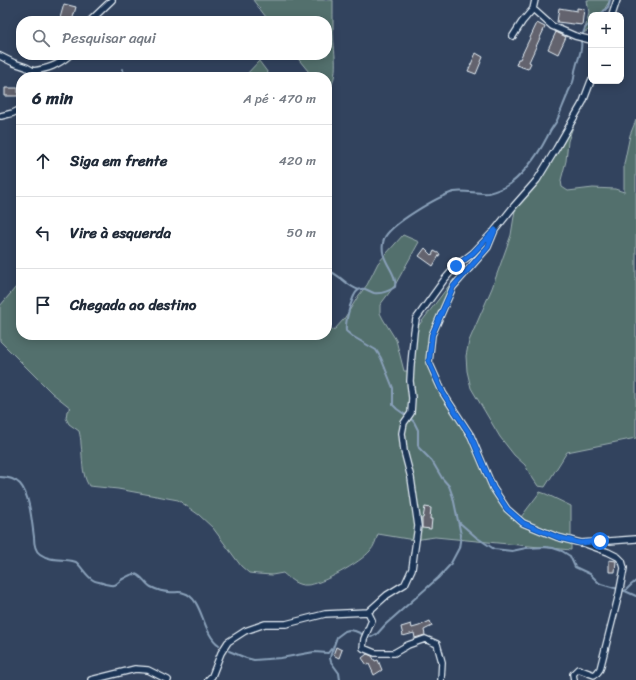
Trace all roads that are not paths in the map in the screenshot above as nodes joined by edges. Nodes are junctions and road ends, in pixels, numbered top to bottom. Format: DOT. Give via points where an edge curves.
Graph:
graph roads {
  1 [pos="112,0"];
  2 [pos="536,0"];
  3 [pos="616,0"];
  4 [pos="533,9"];
  5 [pos="613,12"];
  6 [pos="94,16"];
  7 [pos="513,36"];
  8 [pos="588,39"];
  9 [pos="0,56"];
  10 [pos="63,60"];
  11 [pos="33,71"];
  12 [pos="590,84"];
  13 [pos="16,112"];
  14 [pos="1,116"];
  15 [pos="495,230"];
  16 [pos="636,539"];
  17 [pos="580,543"];
  18 [pos="368,612"];
  19 [pos="91,680"];
  20 [pos="168,680"];
  21 [pos="208,680"];
  22 [pos="441,680"];
  23 [pos="574,680"];
  1 -- 6 [label="street"];
  2 -- 4 [label="street"];
  3 -- 5 [label="street"];
  4 -- 7 [label="street"];
  4 -- 8 [label="street" via="552,26"];
  9 -- 11 [label="street"];
  10 -- 11 [label="street"];
  12 -- 15 [label="street" via="583,102 537,180"];
  13 -- 14 [label="street"];
  15 -- 17 [label="street" via="488,247 453,287 432,335 429,362 443,393 471,436 493,488 507,509 523,523"];
  15 -- 18 [label="street" via="456,266 416,319 410,381 412,398 410,413 402,433 418,526 412,569 404,584"];
  16 -- 17 [label="street"];
  17 -- 23 [label="street" via="618,557 624,568 600,669 594,675 578,669 573,674"];
  18 -- 21 [label="street" via="325,614 286,624 265,624 245,631 228,642"];
  18 -- 22 [label="street" via="372,620 363,648 375,653 394,654 408,645 425,639 437,644 442,662"];
  19 -- 20 [label="street" via="135,669 148,670"];
}
